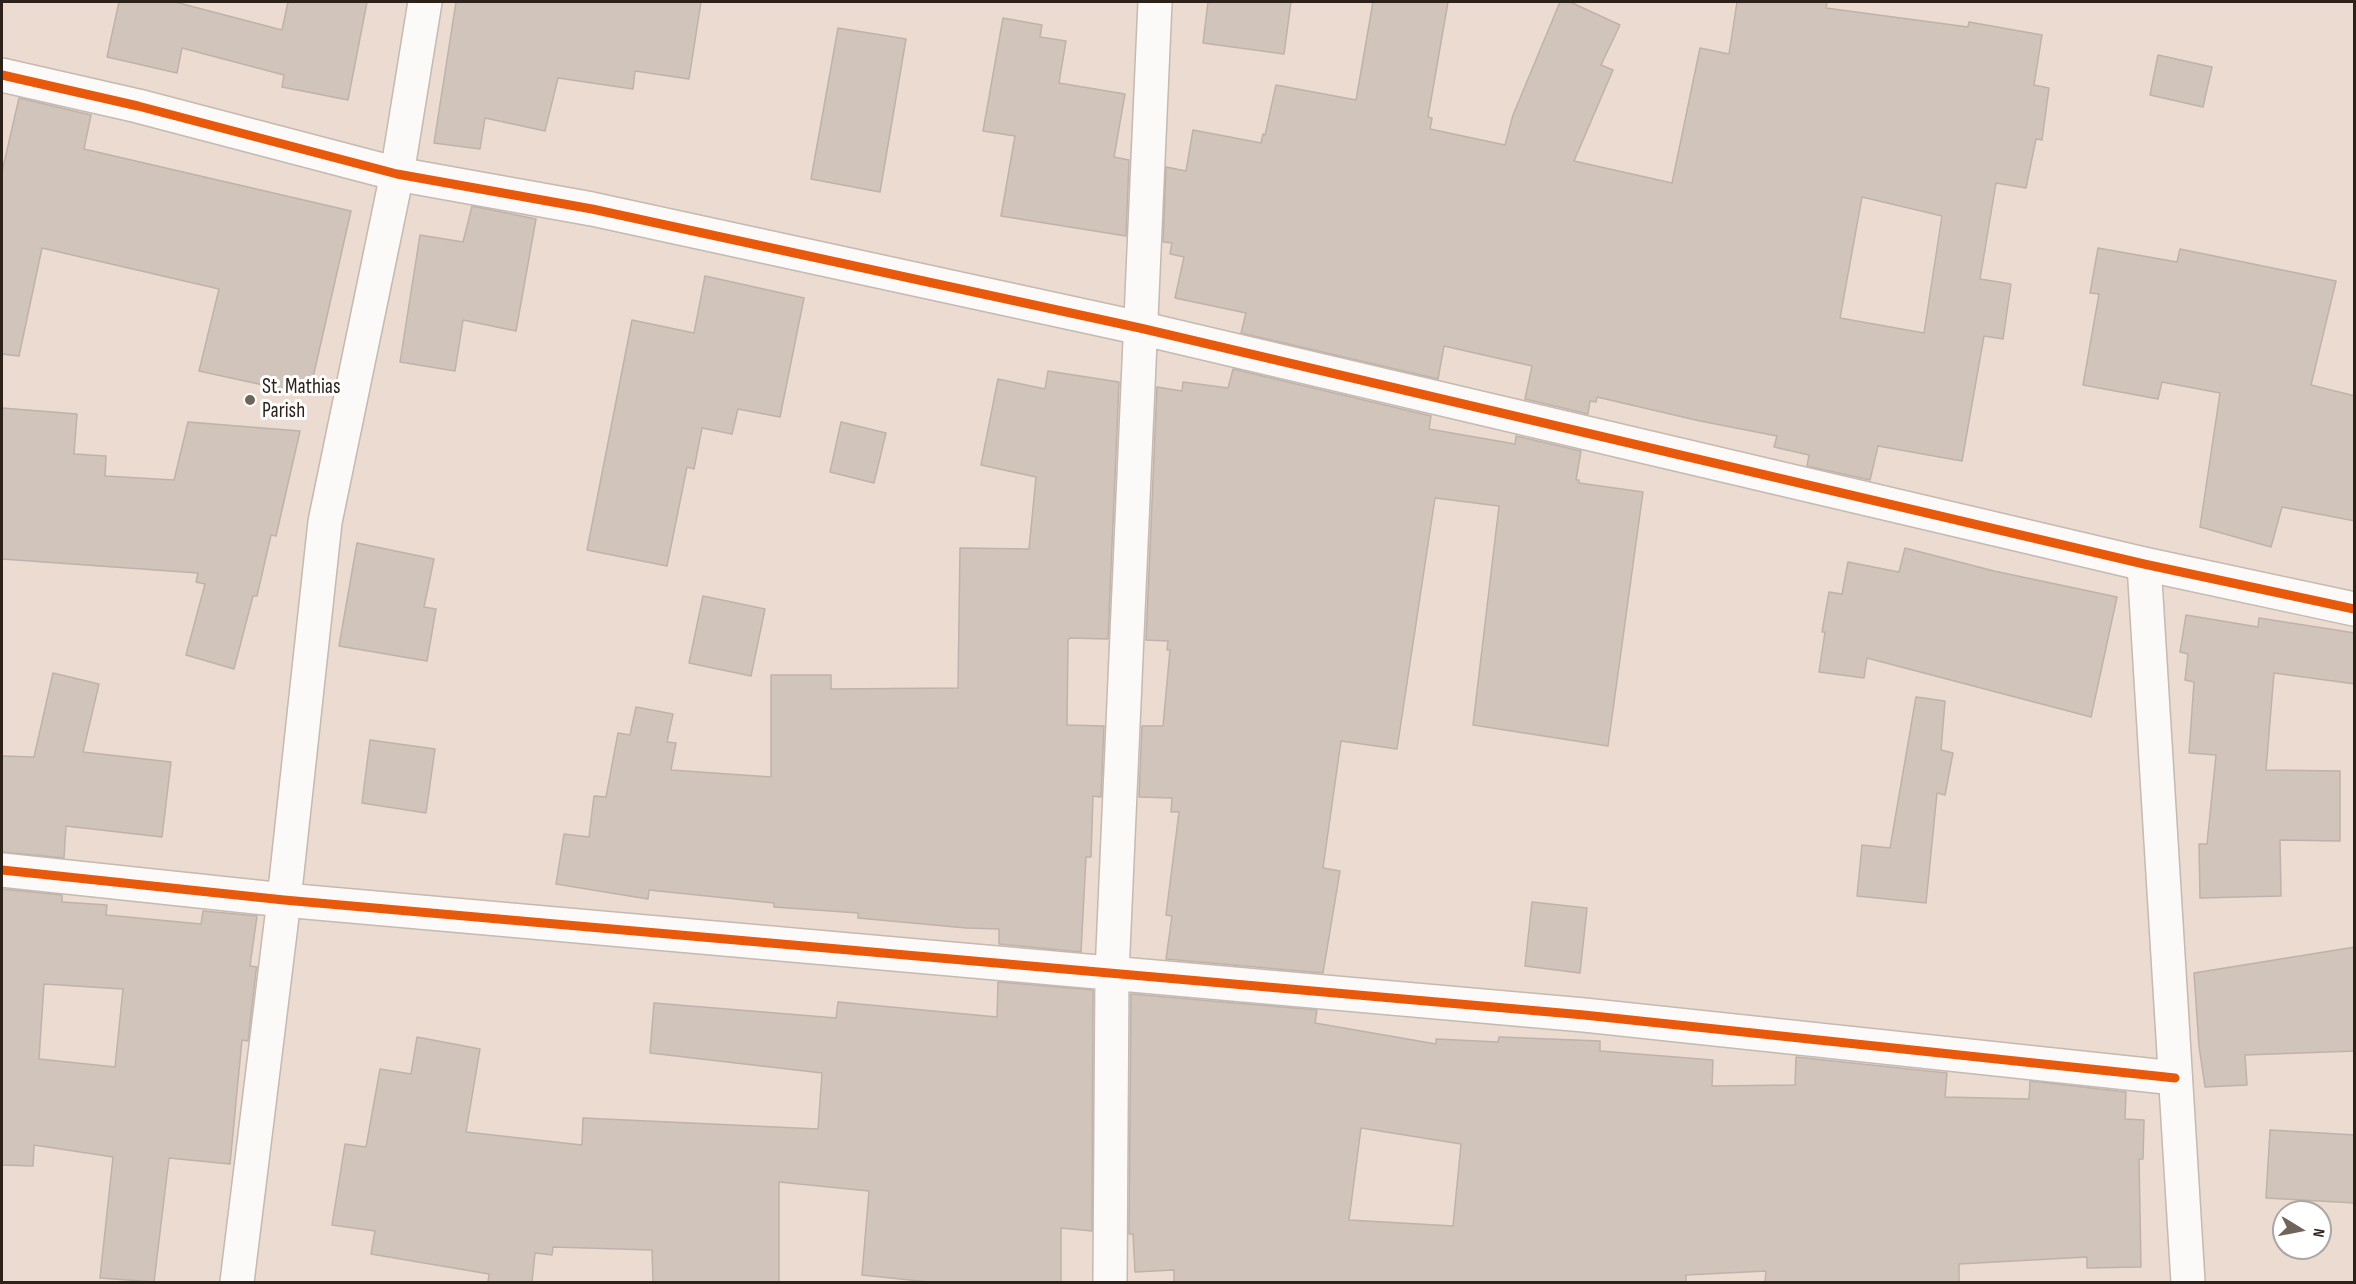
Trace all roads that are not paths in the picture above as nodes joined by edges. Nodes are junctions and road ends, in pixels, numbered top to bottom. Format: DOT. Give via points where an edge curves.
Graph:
graph roads {
  1 [pos="425,2"];
  2 [pos="1155,2"];
  3 [pos="2,75"];
  4 [pos="397,174"];
  5 [pos="1140,328"];
  6 [pos="2144,564"];
  7 [pos="2355,609"];
  8 [pos="2,870"];
  9 [pos="284,900"];
  10 [pos="1112,974"];
  11 [pos="2175,1078"];
  12 [pos="237,1282"];
  13 [pos="1110,1282"];
  14 [pos="2188,1282"];
  1 -- 4 [label="street"];
  2 -- 5 [label="street"];
  3 -- 4 [label="street"];
  4 -- 5 [label="street" via="592,209"];
  4 -- 9 [label="street" via="325,522"];
  5 -- 6 [label="street"];
  5 -- 10 [label="street"];
  6 -- 7 [label="street"];
  6 -- 11 [label="street"];
  8 -- 9 [label="street"];
  9 -- 10 [label="street"];
  9 -- 12 [label="street"];
  10 -- 11 [label="street" via="1584,1015"];
  10 -- 13 [label="street"];
  11 -- 14 [label="street"];
}
